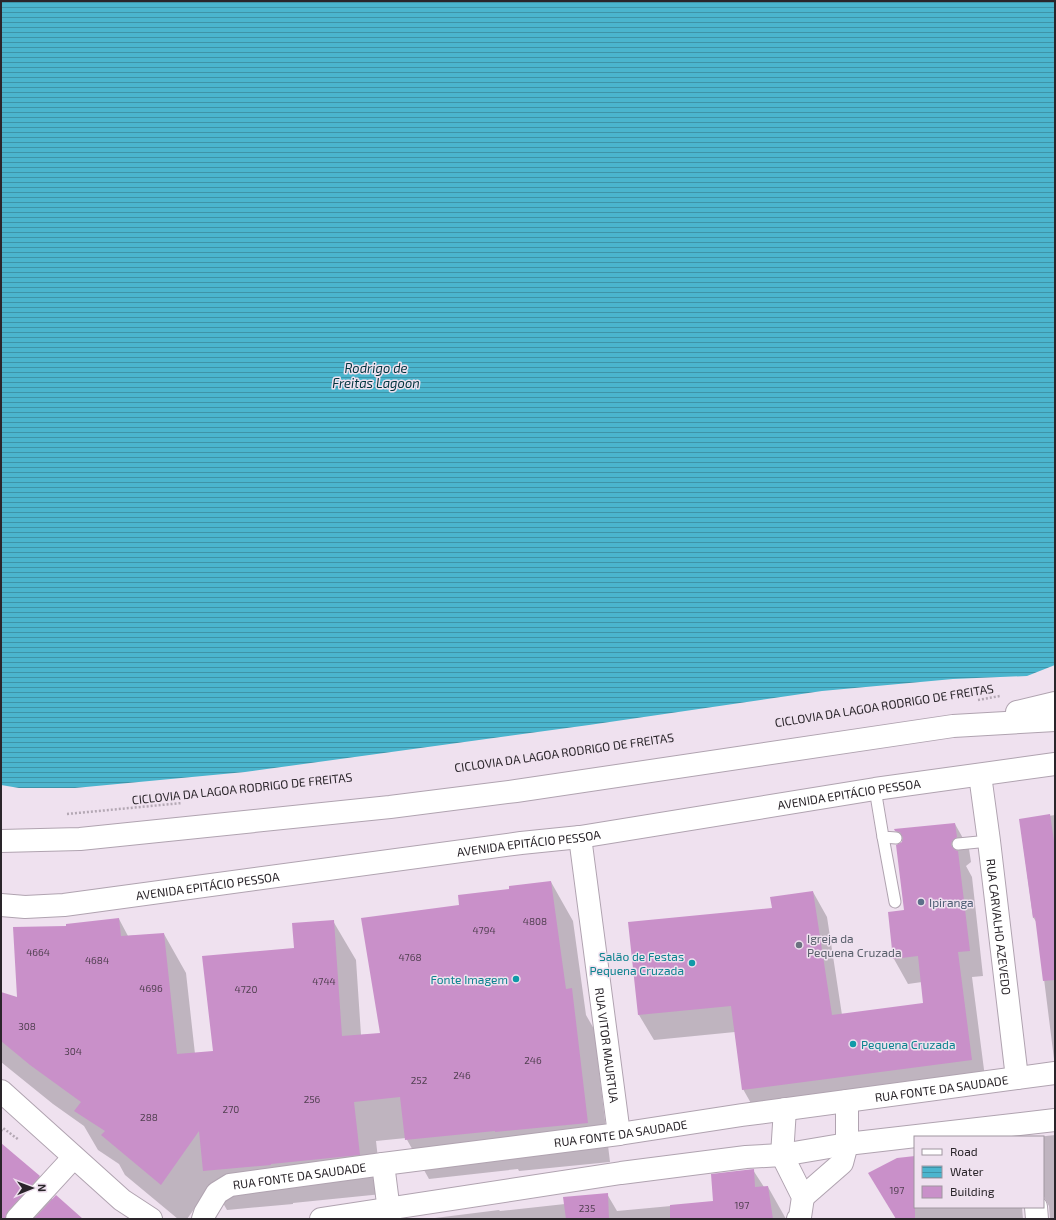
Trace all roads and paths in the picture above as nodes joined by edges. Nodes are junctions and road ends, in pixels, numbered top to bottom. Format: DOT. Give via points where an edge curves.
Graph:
graph roads {
  1 [pos="1000,696"];
  2 [pos="977,700"];
  3 [pos="1055,703"];
  4 [pos="1055,720"];
  5 [pos="953,726"];
  6 [pos="1055,764"];
  7 [pos="980,775"];
  8 [pos="875,789"];
  9 [pos="188,803"];
  10 [pos="61,815"];
  11 [pos="580,837"];
  12 [pos="883,837"];
  13 [pos="896,838"];
  14 [pos="989,841"];
  15 [pos="1,842"];
  16 [pos="958,844"];
  17 [pos="895,902"];
  18 [pos="1,904"];
  19 [pos="1055,1073"];
  20 [pos="1016,1078"];
  21 [pos="2,1093"];
  22 [pos="847,1101"];
  23 [pos="785,1109"];
  24 [pos="1055,1120"];
  25 [pos="1025,1131"];
  26 [pos="620,1134"];
  27 [pos="957,1136"];
  28 [pos="914,1139"];
  29 [pos="847,1144"];
  30 [pos="782,1155"];
  31 [pos="74,1156"];
  32 [pos="383,1164"];
  33 [pos="1036,1208"];
  34 [pos="389,1213"];
  35 [pos="801,1213"];
  36 [pos="136,1216"];
  37 [pos="17,1219"];
  38 [pos="203,1219"];
  39 [pos="321,1219"];
  40 [pos="1037,1219"];
  1 -- 2 [label="path, CICLOVIA DA LAGOA RODRIGO DE FREITAS"];
  3 -- 5 [label="main road"];
  4 -- 5 [label="main road"];
  5 -- 15 [label="main road" via="516,791 390,807 80,839"];
  6 -- 7 [label="main road, AVENIDA EPITÁCIO PESSOA"];
  7 -- 8 [label="main road, AVENIDA EPITÁCIO PESSOA"];
  7 -- 14 [label="main road, RUA CARVALHO AZEVEDO"];
  8 -- 11 [label="main road, AVENIDA EPITÁCIO PESSOA"];
  8 -- 12 [label="lane"];
  9 -- 10 [label="path, CICLOVIA DA LAGOA RODRIGO DE FREITAS"];
  11 -- 18 [label="main road, AVENIDA EPITÁCIO PESSOA" via="64,905 25,907"];
  11 -- 26 [label="main road, RUA VITOR MAURTUA"];
  12 -- 13 [label="lane"];
  12 -- 17 [label="lane"];
  14 -- 16 [label="lane"];
  14 -- 20 [label="main road, RUA CARVALHO AZEVEDO"];
  19 -- 20 [label="main road, RUA FONTE DA SAUDADE"];
  20 -- 22 [label="main road, RUA FONTE DA SAUDADE"];
  21 -- 31 [label="main road"];
  22 -- 23 [label="main road, RUA FONTE DA SAUDADE"];
  22 -- 29 [label="main road"];
  23 -- 26 [label="main road, RUA FONTE DA SAUDADE"];
  23 -- 30 [label="main road"];
  24 -- 25 [label="main road"];
  25 -- 27 [label="main road"];
  26 -- 32 [label="main road, RUA FONTE DA SAUDADE"];
  28 -- 29 [label="main road"];
  29 -- 30 [label="main road"];
  29 -- 35 [label="main road" via="842,1163"];
  30 -- 34 [label="main road" via="746,1157 621,1173"];
  30 -- 35 [label="main road"];
  31 -- 36 [label="main road"];
  31 -- 37 [label="main road"];
  32 -- 34 [label="main road"];
  32 -- 38 [label="main road, RUA FONTE DA SAUDADE" via="230,1185 217,1193"];
  33 -- 40 [label="main road"];
  34 -- 39 [label="main road"];
}
